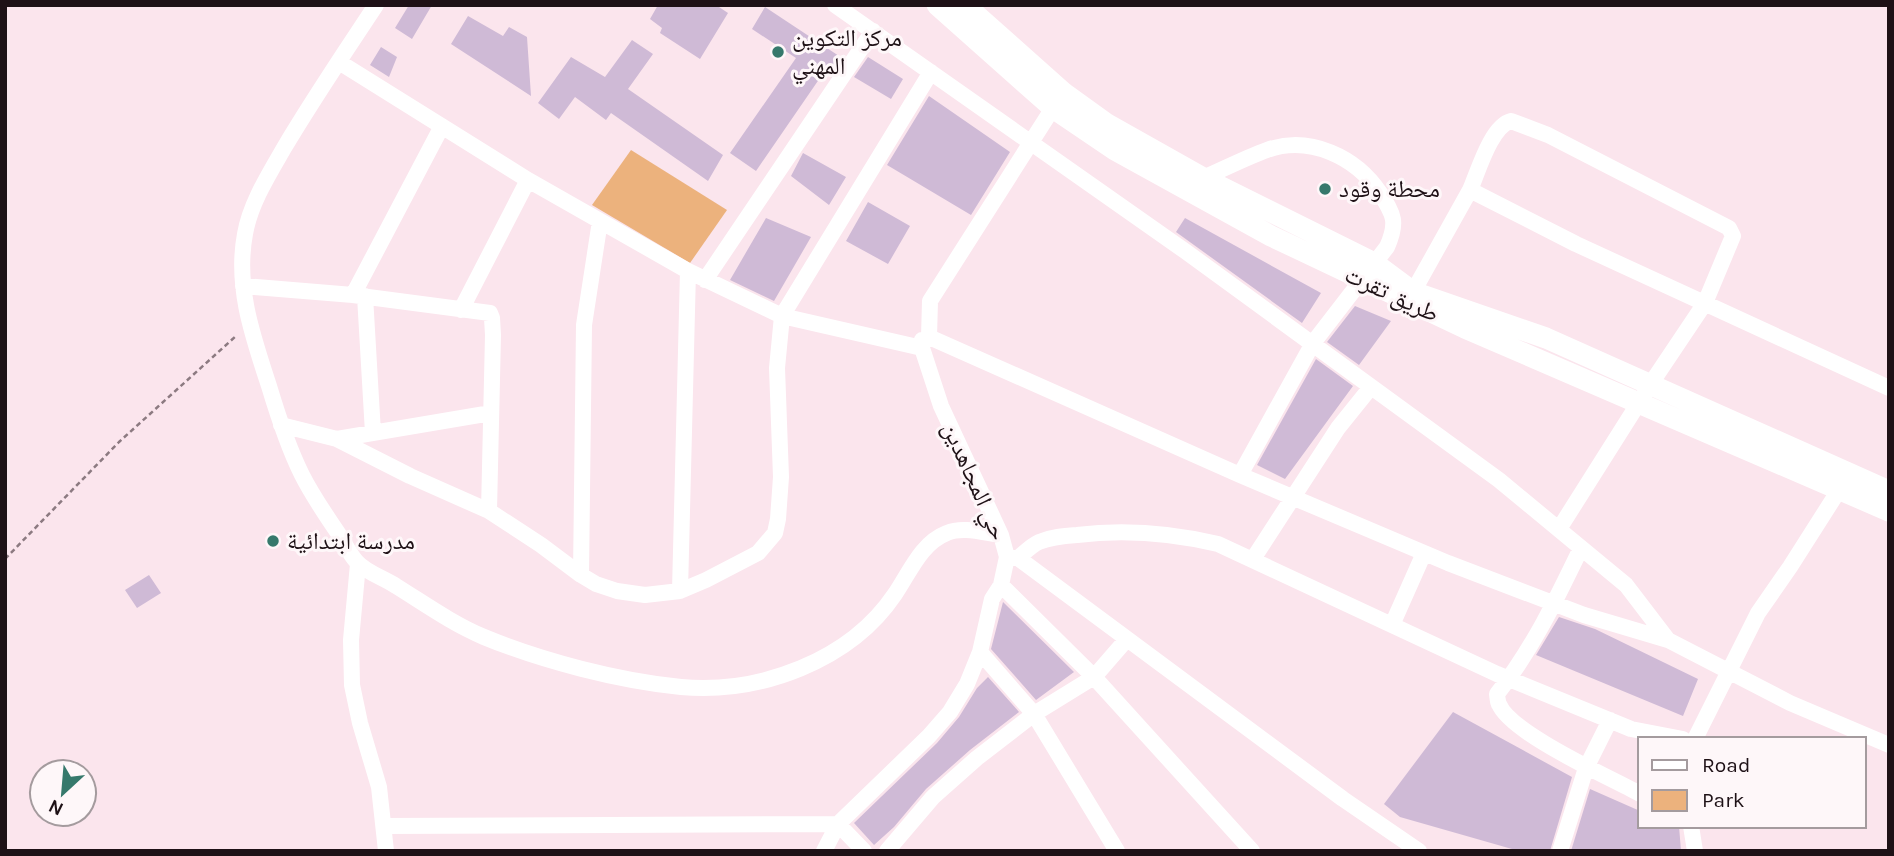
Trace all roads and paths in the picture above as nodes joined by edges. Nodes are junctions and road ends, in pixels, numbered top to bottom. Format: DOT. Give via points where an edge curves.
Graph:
graph roads {
  1 [pos="376,5"];
  2 [pos="835,5"];
  3 [pos="937,5"];
  4 [pos="965,5"];
  5 [pos="873,32"];
  6 [pos="339,62"];
  7 [pos="932,72"];
  8 [pos="1058,101"];
  9 [pos="442,126"];
  10 [pos="1029,144"];
  11 [pos="528,180"];
  12 [pos="1195,184"];
  13 [pos="1470,190"];
  14 [pos="600,221"];
  15 [pos="1374,264"];
  16 [pos="688,271"];
  17 [pos="705,280"];
  18 [pos="1360,280"];
  19 [pos="243,286"];
  20 [pos="1413,292"];
  21 [pos="359,295"];
  22 [pos="1705,303"];
  23 [pos="461,310"];
  24 [pos="782,316"];
  25 [pos="249,324"];
  26 [pos="925,342"];
  27 [pos="1313,343"];
  28 [pos="1650,384"];
  29 [pos="1371,387"];
  30 [pos="1889,388"];
  31 [pos="1639,404"];
  32 [pos="491,413"];
  33 [pos="281,425"];
  34 [pos="373,433"];
  35 [pos="337,439"];
  36 [pos="1240,475"];
  37 [pos="1839,490"];
  38 [pos="1889,491"];
  39 [pos="1294,498"];
  40 [pos="489,511"];
  41 [pos="1889,511"];
  42 [pos="1559,530"];
  43 [pos="1001,535"];
  44 [pos="1581,548"];
  45 [pos="1424,553"];
  46 [pos="1013,558"];
  47 [pos="5,559"];
  48 [pos="1253,559"];
  49 [pos="358,564"];
  50 [pos="581,575"];
  51 [pos="1001,585"];
  52 [pos="680,591"];
  53 [pos="1554,603"];
  54 [pos="1392,625"];
  55 [pos="1127,639"];
  56 [pos="1668,640"];
  57 [pos="980,652"];
  58 [pos="1729,671"];
  59 [pos="1094,677"];
  60 [pos="1509,679"];
  61 [pos="1034,714"];
  62 [pos="1610,720"];
  63 [pos="1673,737"];
  64 [pos="1696,737"];
  65 [pos="1866,743"];
  66 [pos="1885,744"];
  67 [pos="1586,768"];
  68 [pos="1638,793"];
  69 [pos="838,824"];
  70 [pos="384,826"];
  71 [pos="1691,828"];
  72 [pos="386,851"];
  73 [pos="824,851"];
  74 [pos="864,851"];
  75 [pos="887,851"];
  76 [pos="1117,851"];
  77 [pos="1252,851"];
  78 [pos="1419,851"];
  79 [pos="1560,851"];
  80 [pos="1695,851"];
  1 -- 6 [label="street"];
  2 -- 5 [label="street"];
  3 -- 8 [label="main road, طريق تقرت"];
  4 -- 8 [label="main road, طريق تقرت"];
  5 -- 7 [label="street"];
  5 -- 17 [label="street"];
  6 -- 9 [label="street"];
  6 -- 19 [label="street" via="258,197 245,233"];
  7 -- 10 [label="street"];
  7 -- 24 [label="street"];
  8 -- 10 [label="street, حي المجاهدين"];
  8 -- 12 [label="main road, طريق تقرت" via="1115,150"];
  9 -- 11 [label="street"];
  9 -- 21 [label="street"];
  10 -- 26 [label="street, حي المجاهدين" via="930,301"];
  10 -- 27 [label="street"];
  11 -- 14 [label="street"];
  11 -- 23 [label="street"];
  12 -- 15 [label="main road, طريق تقرت"];
  12 -- 15 [label="street" via="1270,149 1299,146 1345,158 1374,184 1394,217 1391,239"];
  12 -- 18 [label="main road, طريق تقرت" via="1270,236"];
  13 -- 20 [label="street"];
  13 -- 22 [label="street"];
  13 -- 22 [label="street" via="1494,136 1505,123 1511,121 1548,135 1728,228 1733,236"];
  14 -- 16 [label="street"];
  14 -- 50 [label="street" via="584,325"];
  15 -- 18 [label="street"];
  15 -- 20 [label="main road, طريق تقرت"];
  16 -- 17 [label="street"];
  16 -- 52 [label="street"];
  17 -- 24 [label="street"];
  18 -- 27 [label="street"];
  18 -- 31 [label="main road, طريق تقرت"];
  19 -- 21 [label="street"];
  19 -- 25 [label="street"];
  20 -- 28 [label="main road, طريق تقرت" via="1546,338"];
  21 -- 23 [label="street"];
  21 -- 34 [label="street"];
  22 -- 28 [label="street"];
  22 -- 30 [label="street"];
  23 -- 32 [label="street" via="485,311 492,318"];
  24 -- 26 [label="street"];
  24 -- 52 [label="street" via="775,533 758,552"];
  25 -- 33 [label="street"];
  25 -- 47 [label="path" via="119,442"];
  26 -- 36 [label="street"];
  26 -- 43 [label="street, حي المجاهدين" via="941,406"];
  27 -- 29 [label="street"];
  27 -- 36 [label="street"];
  28 -- 31 [label="street"];
  28 -- 38 [label="main road, طريق تقرت"];
  29 -- 39 [label="street" via="1338,428"];
  29 -- 42 [label="street"];
  31 -- 37 [label="main road, طريق تقرت"];
  31 -- 42 [label="street"];
  32 -- 34 [label="street"];
  32 -- 40 [label="street"];
  33 -- 35 [label="street"];
  33 -- 49 [label="street" via="301,474"];
  34 -- 35 [label="street"];
  35 -- 40 [label="street"];
  36 -- 39 [label="street"];
  37 -- 41 [label="main road, طريق تقرت"];
  37 -- 58 [label="street" via="1758,613"];
  39 -- 45 [label="street"];
  39 -- 48 [label="street"];
  40 -- 50 [label="street"];
  42 -- 44 [label="street"];
  43 -- 46 [label="street, حي المجاهدين"];
  43 -- 49 [label="street" via="961,530 946,533 924,549 887,605 854,639 797,670 721,687 648,683 525,651 482,636"];
  44 -- 53 [label="street"];
  44 -- 56 [label="street" via="1626,585"];
  45 -- 53 [label="street"];
  45 -- 54 [label="street"];
  46 -- 48 [label="street" via="1054,537 1143,532 1218,544"];
  46 -- 51 [label="street, حي المجاهدين"];
  46 -- 55 [label="street"];
  48 -- 54 [label="street"];
  49 -- 70 [label="street" via="352,685 379,787"];
  50 -- 52 [label="street" via="617,591 645,595"];
  51 -- 57 [label="street, حي المجاهدين" via="992,600"];
  51 -- 59 [label="street"];
  53 -- 56 [label="street"];
  53 -- 60 [label="street"];
  54 -- 60 [label="street"];
  55 -- 59 [label="street"];
  55 -- 78 [label="street"];
  56 -- 58 [label="street"];
  57 -- 61 [label="street"];
  57 -- 69 [label="street, حي المجاهدين" via="950,712"];
  58 -- 64 [label="street"];
  58 -- 66 [label="street"];
  59 -- 61 [label="street"];
  59 -- 77 [label="street"];
  60 -- 62 [label="street"];
  60 -- 67 [label="street" via="1497,694 1504,713"];
  61 -- 75 [label="street" via="933,797"];
  61 -- 76 [label="street"];
  62 -- 63 [label="street"];
  62 -- 67 [label="street"];
  65 -- 66 [label="street"];
  67 -- 68 [label="street"];
  67 -- 79 [label="street"];
  69 -- 70 [label="street"];
  69 -- 73 [label="street, حي المجاهدين"];
  69 -- 74 [label="street"];
  70 -- 72 [label="street"];
  71 -- 80 [label="street"];
}
